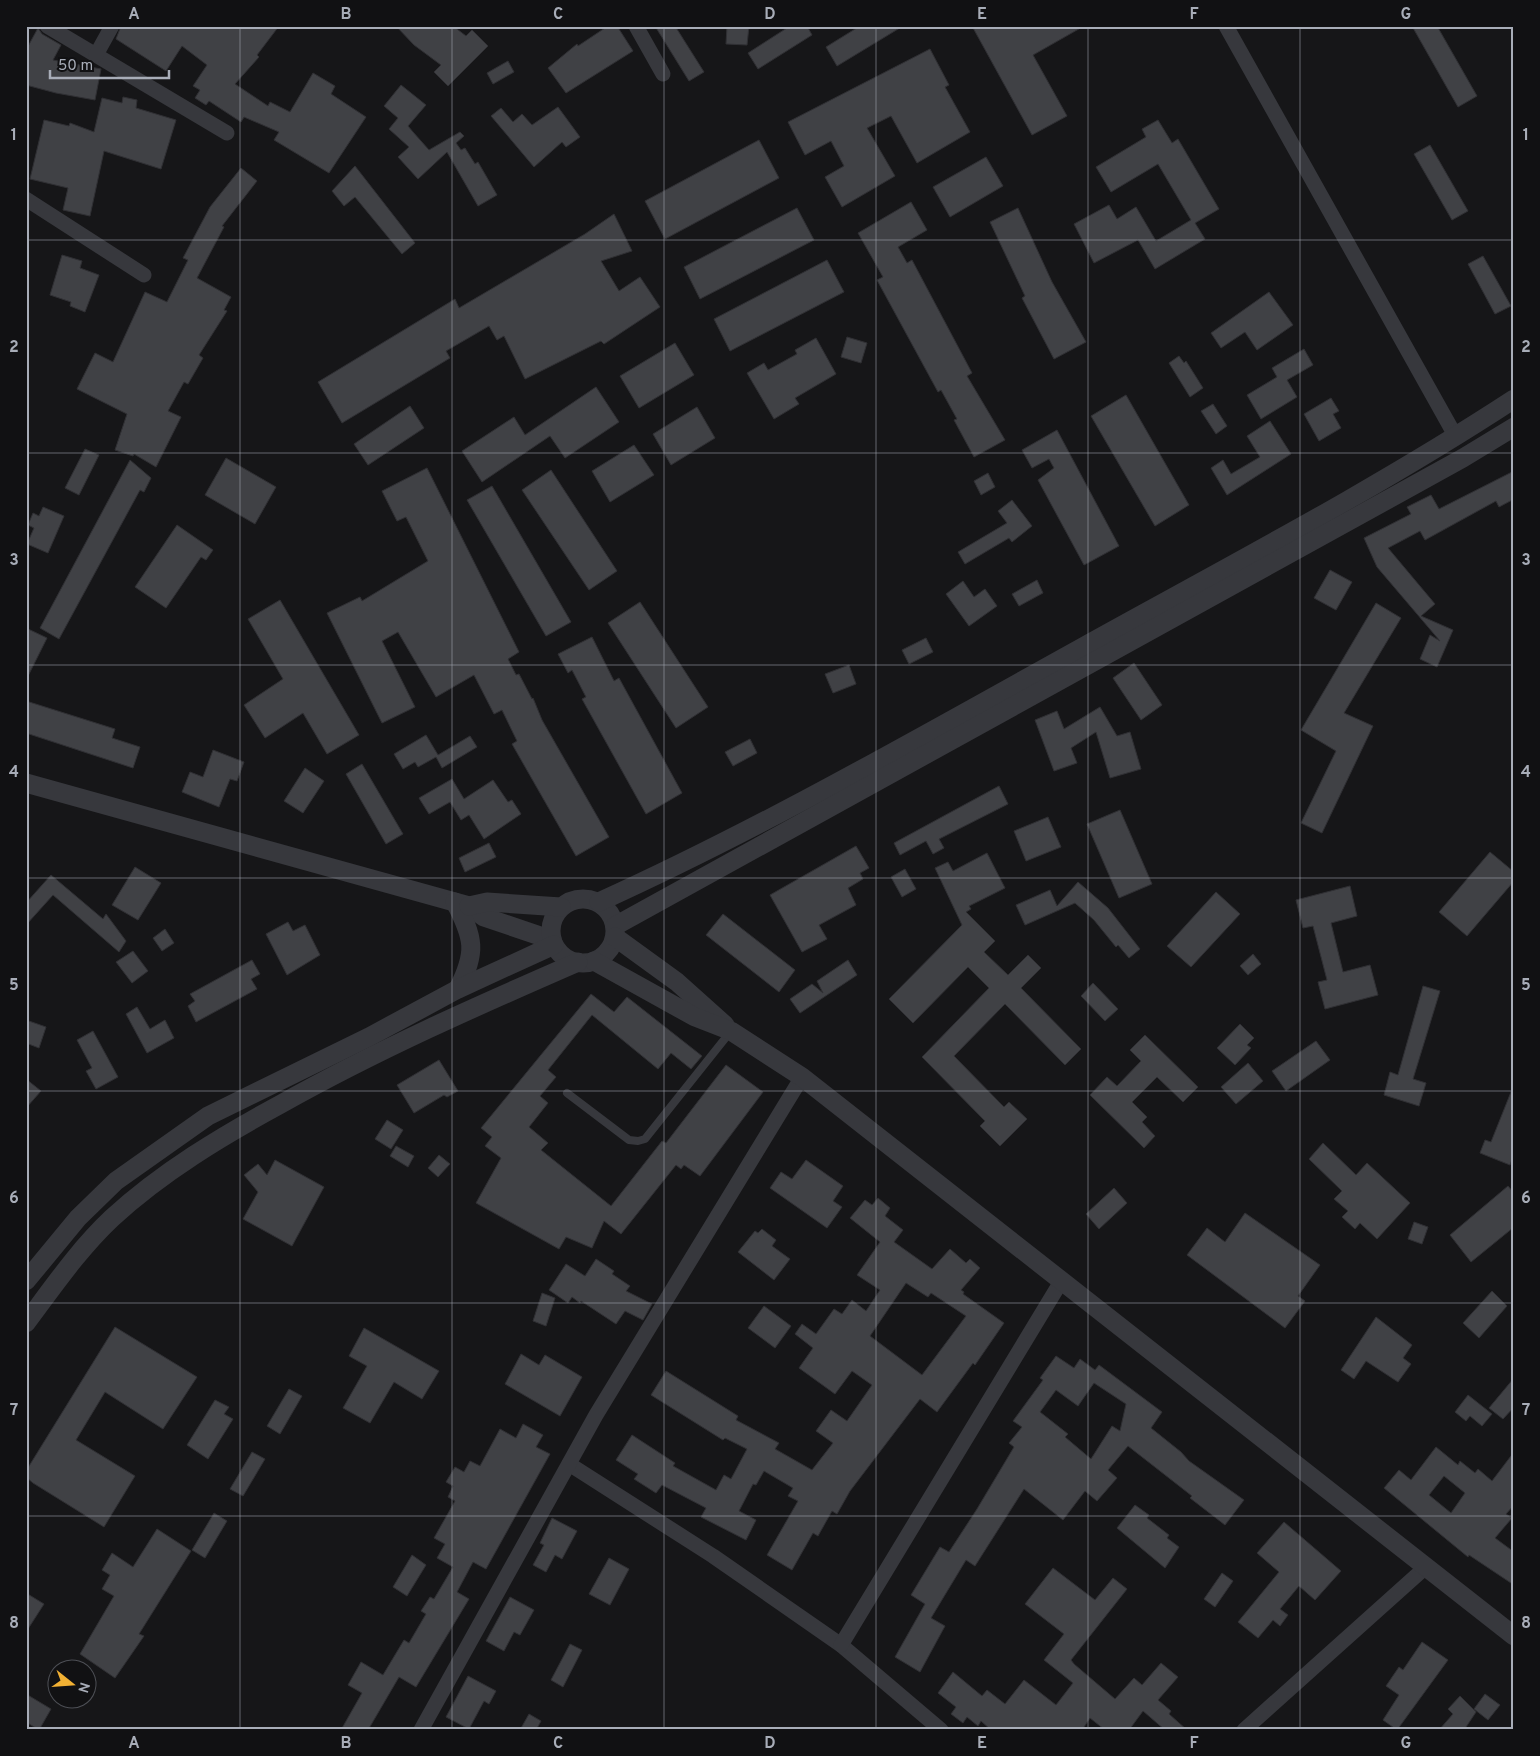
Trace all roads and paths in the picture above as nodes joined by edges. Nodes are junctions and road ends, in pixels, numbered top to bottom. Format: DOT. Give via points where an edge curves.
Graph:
graph roads {
  1 [pos="47,26"];
  2 [pos="112,26"];
  3 [pos="636,26"];
  4 [pos="1226,26"];
  5 [pos="96,55"];
  6 [pos="663,74"];
  7 [pos="227,133"];
  8 [pos="26,199"];
  9 [pos="144,275"];
  10 [pos="1514,399"];
  11 [pos="1514,427"];
  12 [pos="1456,437"];
  13 [pos="26,783"];
  14 [pos="599,902"];
  15 [pos="462,904"];
  16 [pos="561,907"];
  17 [pos="615,932"];
  18 [pos="553,942"];
  19 [pos="586,962"];
  20 [pos="458,989"];
  21 [pos="732,1031"];
  22 [pos="802,1077"];
  23 [pos="567,1093"];
  24 [pos="1062,1280"];
  25 [pos="26,1281"];
  26 [pos="26,1323"];
  27 [pos="570,1464"];
  28 [pos="1426,1566"];
  29 [pos="1514,1636"];
  30 [pos="841,1646"];
  31 [pos="420,1730"];
  32 [pos="941,1730"];
  33 [pos="1244,1730"];
  1 -- 5 [label="street"];
  2 -- 5 [label="street"];
  3 -- 6 [label="street"];
  4 -- 12 [label="street"];
  5 -- 7 [label="street"];
  8 -- 9 [label="street"];
  10 -- 12 [label="street"];
  11 -- 17 [label="street"];
  12 -- 14 [label="street" via="1348,500 766,821"];
  13 -- 15 [label="street"];
  14 -- 16 [label="street" via="579,899"];
  14 -- 17 [label="street" via="610,912"];
  15 -- 16 [label="street" via="487,902"];
  15 -- 18 [label="street" via="484,917"];
  15 -- 20 [label="street" via="472,942 468,970"];
  16 -- 18 [label="street" via="552,922"];
  17 -- 19 [label="street" via="605,954"];
  17 -- 21 [label="street" via="691,993"];
  18 -- 19 [label="street" via="564,956"];
  18 -- 20 [label="street"];
  19 -- 21 [label="street" via="695,1017"];
  19 -- 26 [label="street" via="442,1021 338,1072 241,1126 161,1177 113,1217 86,1245"];
  20 -- 25 [label="street" via="208,1116 175,1138 116,1181 78,1218"];
  21 -- 22 [label="street"];
  21 -- 23 [label="lane" via="645,1139 629,1140"];
  22 -- 24 [label="street"];
  22 -- 27 [label="street"];
  24 -- 28 [label="street"];
  24 -- 30 [label="street"];
  27 -- 30 [label="street" via="713,1556"];
  27 -- 31 [label="street"];
  28 -- 29 [label="street"];
  28 -- 33 [label="street"];
  30 -- 32 [label="street"];
}
